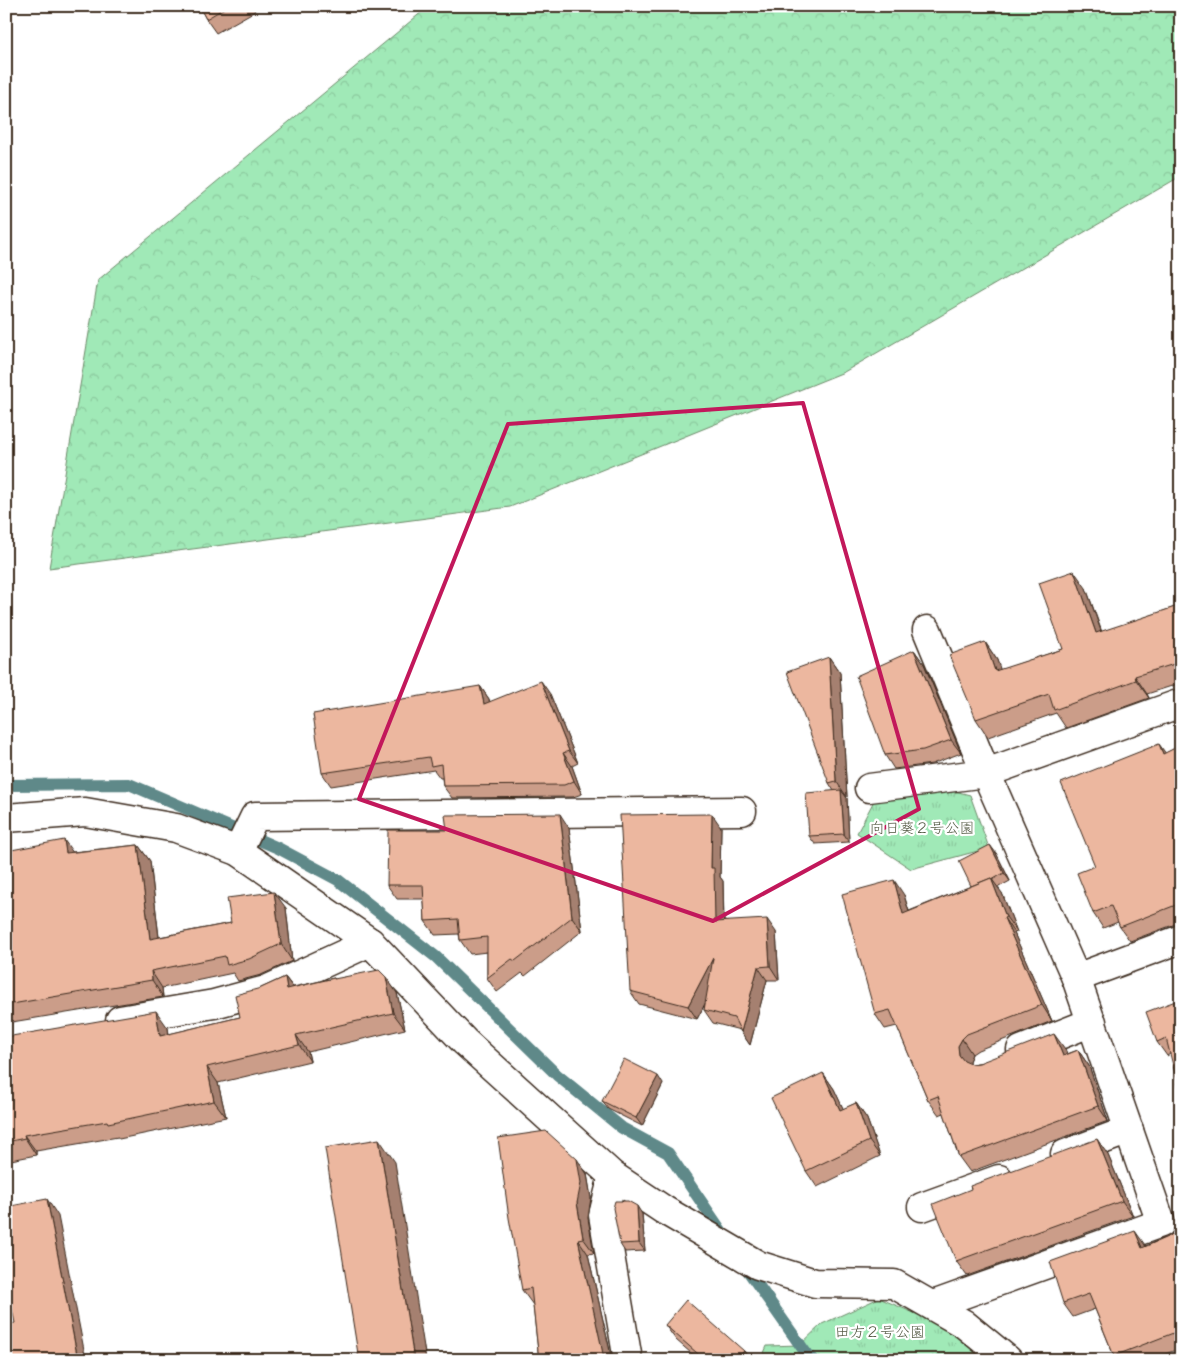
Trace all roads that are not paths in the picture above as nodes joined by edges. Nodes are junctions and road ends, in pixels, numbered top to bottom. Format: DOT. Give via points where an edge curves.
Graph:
graph roads {
  1 [pos="927,630"];
  2 [pos="1181,703"];
  3 [pos="986,773"];
  4 [pos="869,788"];
  5 [pos="742,811"];
  6 [pos="6,818"];
  7 [pos="238,851"];
  8 [pos="1181,939"];
  9 [pos="370,942"];
  10 [pos="1076,978"];
  11 [pos="1092,1022"];
  12 [pos="91,1025"];
  13 [pos="1002,1057"];
  14 [pos="1129,1130"];
  15 [pos="613,1176"];
  16 [pos="922,1207"];
  17 [pos="1171,1220"];
  18 [pos="933,1306"];
  19 [pos="628,1360"];
  20 [pos="1008,1360"];
  1 -- 3 [label="street"];
  2 -- 3 [label="street"];
  3 -- 4 [label="street"];
  3 -- 10 [label="street"];
  5 -- 7 [label="street" via="255,816"];
  6 -- 7 [label="street" via="85,812 176,828"];
  7 -- 9 [label="street"];
  8 -- 10 [label="street"];
  9 -- 12 [label="street" via="266,990 214,1004"];
  9 -- 15 [label="street" via="465,1042"];
  10 -- 11 [label="street"];
  11 -- 13 [label="street"];
  11 -- 14 [label="street"];
  14 -- 16 [label="street"];
  14 -- 17 [label="street"];
  15 -- 18 [label="street" via="758,1265 815,1283 894,1284"];
  15 -- 19 [label="street" via="603,1216"];
  17 -- 18 [label="street"];
  18 -- 20 [label="street" via="964,1324"];
}
